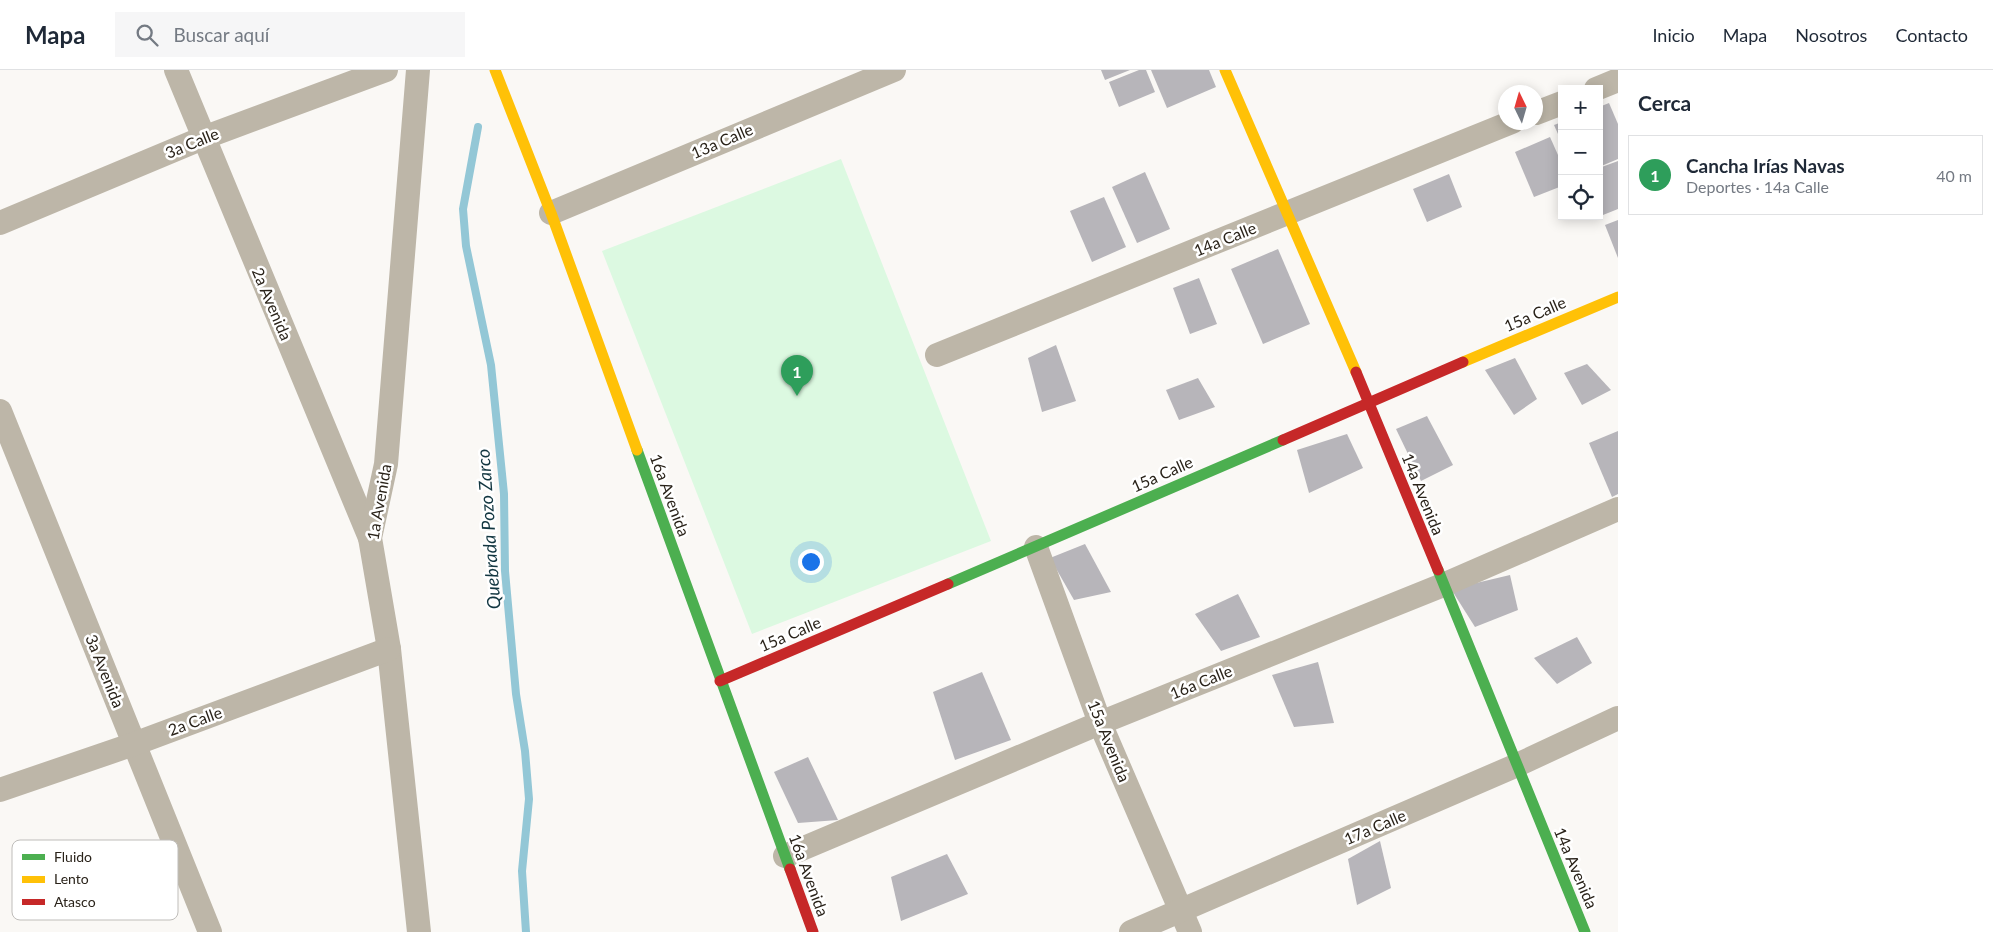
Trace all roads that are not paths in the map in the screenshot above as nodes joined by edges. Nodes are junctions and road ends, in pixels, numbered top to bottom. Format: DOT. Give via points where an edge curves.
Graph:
graph roads {
  1 [pos="176,70"];
  2 [pos="386,70"];
  3 [pos="418,70"];
  4 [pos="495,70"];
  5 [pos="894,70"];
  6 [pos="1225,70"];
  7 [pos="1618,80"];
  8 [pos="1603,86"];
  9 [pos="1558,104"];
  10 [pos="1543,110"];
  11 [pos="1498,128"];
  12 [pos="203,138"];
  13 [pos="551,213"];
  14 [pos="1288,213"];
  15 [pos="0,223"];
  16 [pos="1618,296"];
  17 [pos="937,355"];
  18 [pos="1368,401"];
  19 [pos="0,411"];
  20 [pos="1618,509"];
  21 [pos="370,538"];
  22 [pos="1036,547"];
  23 [pos="1443,585"];
  24 [pos="389,648"];
  25 [pos="720,681"];
  26 [pos="1618,718"];
  27 [pos="1100,723"];
  28 [pos="134,744"];
  29 [pos="1516,766"];
  30 [pos="0,790"];
  31 [pos="173,840"];
  32 [pos="178,853"];
  33 [pos="785,856"];
  34 [pos="1186,922"];
  35 [pos="210,932"];
  36 [pos="419,932"];
  37 [pos="813,932"];
  38 [pos="1131,932"];
  39 [pos="1585,932"];
  1 -- 12 [label="street, 2a Avenida"];
  2 -- 12 [label="street, 3a Calle"];
  3 -- 21 [label="street, 1a Avenida" via="386,464"];
  4 -- 13 [label="street, 16a Avenida"];
  5 -- 13 [label="street, 13a Calle"];
  6 -- 14 [label="street, 14a Avenida"];
  7 -- 8 [label="street"];
  9 -- 10 [label="street"];
  11 -- 14 [label="street, 14a Calle"];
  12 -- 15 [label="street, 3a Calle"];
  12 -- 21 [label="street, 2a Avenida"];
  13 -- 25 [label="street, 16a Avenida"];
  14 -- 17 [label="street, 14a Calle"];
  14 -- 18 [label="street, 14a Avenida"];
  16 -- 18 [label="street, 15a Calle"];
  18 -- 22 [label="street, 15a Calle"];
  18 -- 23 [label="street, 14a Avenida"];
  19 -- 28 [label="street, 3a Avenida"];
  20 -- 23 [label="street, 16a Calle"];
  21 -- 24 [label="street, 1a Avenida"];
  22 -- 25 [label="street, 15a Calle"];
  22 -- 27 [label="street, 15a Avenida"];
  23 -- 27 [label="street, 16a Calle"];
  23 -- 29 [label="street, 14a Avenida"];
  24 -- 28 [label="street, 2a Calle"];
  24 -- 36 [label="street, 1a Avenida"];
  25 -- 33 [label="street, 16a Avenida"];
  26 -- 29 [label="street, 17a Calle"];
  27 -- 33 [label="street, 16a Calle"];
  27 -- 34 [label="street, 15a Avenida"];
  28 -- 30 [label="street, 2a Calle"];
  28 -- 31 [label="street, 3a Avenida"];
  29 -- 34 [label="street, 17a Calle"];
  29 -- 39 [label="street, 14a Avenida"];
  32 -- 35 [label="street, 3a Avenida"];
  33 -- 37 [label="street, 16a Avenida"];
  34 -- 38 [label="street, 17a Calle"];
}
